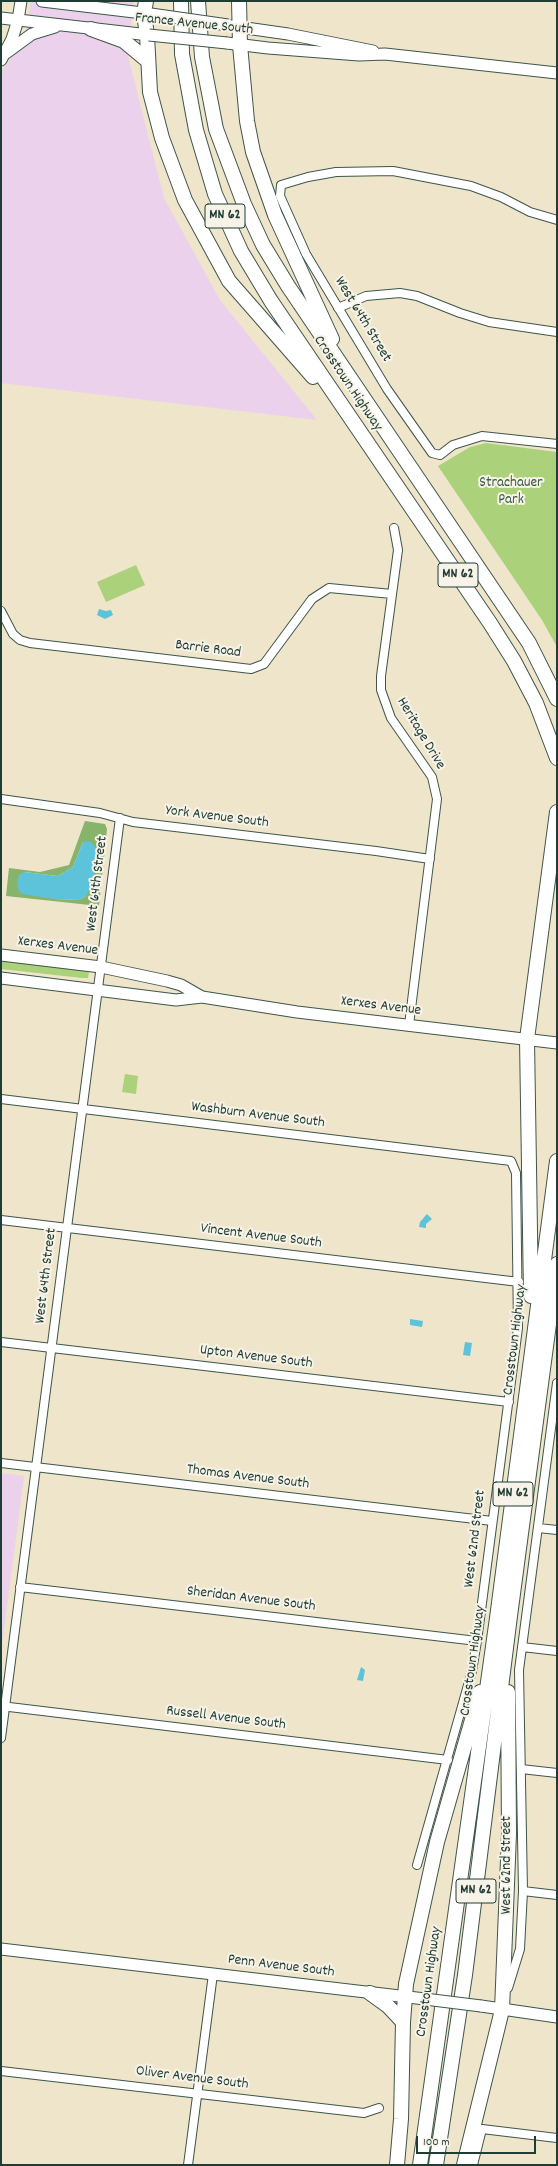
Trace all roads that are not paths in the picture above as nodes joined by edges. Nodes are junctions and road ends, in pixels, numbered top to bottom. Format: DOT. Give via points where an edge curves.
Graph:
graph roads {
  1 [pos="20,1"];
  2 [pos="42,1"];
  3 [pos="181,1"];
  4 [pos="198,1"];
  5 [pos="239,1"];
  6 [pos="147,10"];
  7 [pos="1,18"];
  8 [pos="18,20"];
  9 [pos="62,26"];
  10 [pos="234,26"];
  11 [pos="91,29"];
  12 [pos="148,35"];
  13 [pos="233,44"];
  14 [pos="2,53"];
  15 [pos="385,54"];
  16 [pos="148,61"];
  17 [pos="557,73"];
  18 [pos="557,220"];
  19 [pos="338,308"];
  20 [pos="557,332"];
  21 [pos="342,365"];
  22 [pos="340,404"];
  23 [pos="557,444"];
  24 [pos="394,528"];
  25 [pos="392,594"];
  26 [pos="1,611"];
  27 [pos="557,699"];
  28 [pos="557,758"];
  29 [pos="1,799"];
  30 [pos="557,812"];
  31 [pos="120,818"];
  32 [pos="430,859"];
  33 [pos="1,955"];
  34 [pos="101,967"];
  35 [pos="1,978"];
  36 [pos="98,990"];
  37 [pos="202,997"];
  38 [pos="409,1025"];
  39 [pos="527,1039"];
  40 [pos="554,1043"];
  41 [pos="1,1099"];
  42 [pos="83,1109"];
  43 [pos="511,1161"];
  44 [pos="557,1161"];
  45 [pos="1,1220"];
  46 [pos="67,1228"];
  47 [pos="557,1264"];
  48 [pos="519,1282"];
  49 [pos="557,1312"];
  50 [pos="1,1342"];
  51 [pos="52,1348"];
  52 [pos="536,1371"];
  53 [pos="557,1383"];
  54 [pos="509,1402"];
  55 [pos="555,1408"];
  56 [pos="1,1463"];
  57 [pos="36,1467"];
  58 [pos="492,1521"];
  59 [pos="538,1528"];
  60 [pos="557,1530"];
  61 [pos="20,1587"];
  62 [pos="504,1617"];
  63 [pos="477,1641"];
  64 [pos="522,1647"];
  65 [pos="557,1651"];
  66 [pos="3,1707"];
  67 [pos="1,1738"];
  68 [pos="448,1760"];
  69 [pos="521,1769"];
  70 [pos="557,1773"];
  71 [pos="417,1865"];
  72 [pos="523,1891"];
  73 [pos="557,1895"];
  74 [pos="1,1949"];
  75 [pos="213,1974"];
  76 [pos="370,1993"];
  77 [pos="405,1997"];
  78 [pos="502,2010"];
  79 [pos="557,2017"];
  80 [pos="402,2022"];
  81 [pos="1,2071"];
  82 [pos="198,2094"];
  83 [pos="379,2108"];
  84 [pos="557,2138"];
  85 [pos="188,2165"];
  86 [pos="397,2165"];
  87 [pos="420,2165"];
  88 [pos="436,2165"];
  89 [pos="464,2165"];
  90 [pos="473,2165"];
  1 -- 8 [label="main road"];
  2 -- 6 [label="main road, France Avenue South"];
  3 -- 22 [label="highway, Crosstown Highway / MN 62" via="182,54 187,90 200,146 216,194 258,282"];
  4 -- 21 [label="highway, Crosstown Highway / MN 62" via="202,56 210,106 244,204 275,266"];
  5 -- 10 [label="highway"];
  6 -- 10 [label="main road, France Avenue South, bridge"];
  6 -- 12 [label="highway"];
  7 -- 8 [label="main road, France Avenue South"];
  8 -- 9 [label="main road, France Avenue South"];
  8 -- 14 [label="main road"];
  9 -- 11 [label="main road, France Avenue South"];
  9 -- 14 [label="main road" via="32,34"];
  10 -- 13 [label="highway"];
  10 -- 15 [label="main road, France Avenue South" via="317,39"];
  11 -- 12 [label="main road, France Avenue South"];
  11 -- 16 [label="highway" via="124,41"];
  12 -- 13 [label="main road, France Avenue South, bridge"];
  12 -- 16 [label="highway"];
  13 -- 15 [label="main road, France Avenue South" via="360,55"];
  13 -- 21 [label="highway" via="255,160 275,215"];
  15 -- 17 [label="main road, France Avenue South"];
  16 -- 22 [label="highway" via="150,92 162,138 198,227 229,281"];
  18 -- 19 [label="street, West 64th Street" via="530,212 501,197 471,186 393,171 336,172 281,185 280,196 306,254"];
  19 -- 20 [label="street" via="366,296 400,293 417,296 489,322"];
  19 -- 23 [label="street, West 64th Street" via="387,389 432,453 440,454 453,445 482,436"];
  21 -- 27 [label="highway, Crosstown Highway / MN 62" via="526,638"];
  22 -- 28 [label="highway, Crosstown Highway / MN 62" via="514,661 536,703"];
  24 -- 25 [label="street, Heritage Drive" via="398,550"];
  25 -- 26 [label="street, Barrie Road" via="329,588 312,599 264,664 251,669 30,643 20,640 13,634"];
  25 -- 32 [label="street, Heritage Drive" via="381,690 391,718 426,767 435,788 436,811"];
  29 -- 31 [label="street, York Avenue South"];
  30 -- 39 [label="highway"];
  31 -- 32 [label="street, York Avenue South" via="133,822"];
  31 -- 34 [label="street, West 64th Street"];
  32 -- 38 [label="street, Heritage Drive"];
  33 -- 34 [label="main road, Xerxes Avenue"];
  34 -- 36 [label="street, West 64th Street"];
  34 -- 37 [label="main road, Xerxes Avenue" via="181,985"];
  35 -- 36 [label="main road, Xerxes Avenue"];
  36 -- 37 [label="main road, Xerxes Avenue" via="176,1000"];
  36 -- 42 [label="street, West 64th Street"];
  37 -- 38 [label="main road, Xerxes Avenue" via="297,1012"];
  38 -- 39 [label="main road, Xerxes Avenue"];
  39 -- 40 [label="main road, Xerxes Avenue"];
  39 -- 52 [label="highway"];
  41 -- 42 [label="street, Washburn Avenue South"];
  42 -- 43 [label="street, Washburn Avenue South"];
  42 -- 46 [label="street, West 64th Street"];
  43 -- 48 [label="street, West 62nd Street" via="516,1173"];
  44 -- 52 [label="highway, Crosstown Highway / MN 62"];
  45 -- 46 [label="street, Vincent Avenue South"];
  46 -- 48 [label="street, Vincent Avenue South"];
  46 -- 51 [label="street, West 64th Street"];
  47 -- 52 [label="highway, Crosstown Highway / MN 62"];
  48 -- 54 [label="street, West 62nd Street" via="518,1328"];
  49 -- 52 [label="highway"];
  50 -- 51 [label="street, Upton Avenue South"];
  51 -- 54 [label="street, Upton Avenue South"];
  51 -- 57 [label="street, West 64th Street"];
  52 -- 62 [label="highway, Crosstown Highway / MN 62"];
  53 -- 55 [label="street, West 62nd Street"];
  54 -- 58 [label="street, West 62nd Street"];
  55 -- 59 [label="street, West 62nd Street"];
  56 -- 57 [label="street, Thomas Avenue South"];
  57 -- 58 [label="street, Thomas Avenue South"];
  57 -- 61 [label="street, West 64th Street"];
  58 -- 63 [label="street, West 62nd Street"];
  59 -- 60 [label="street"];
  59 -- 64 [label="street, West 62nd Street"];
  61 -- 63 [label="street, Sheridan Avenue South"];
  61 -- 66 [label="street, West 64th Street"];
  62 -- 77 [label="highway" via="437,1842"];
  62 -- 78 [label="highway" via="508,1864"];
  62 -- 87 [label="highway, Crosstown Highway / MN 62"];
  62 -- 88 [label="highway, Crosstown Highway / MN 62" via="465,1975"];
  63 -- 68 [label="street, West 62nd Street" via="472,1671"];
  64 -- 65 [label="street"];
  64 -- 69 [label="street, West 62nd Street" via="519,1670"];
  66 -- 67 [label="street, West 64th Street"];
  66 -- 68 [label="street, Russell Avenue South"];
  68 -- 71 [label="street, West 62nd Street"];
  69 -- 70 [label="street"];
  69 -- 72 [label="street, West 62nd Street"];
  72 -- 73 [label="street"];
  72 -- 78 [label="street, West 62nd Street" via="520,1949"];
  74 -- 75 [label="main road, Penn Avenue South"];
  75 -- 76 [label="main road, Penn Avenue South"];
  75 -- 82 [label="street"];
  76 -- 77 [label="main road, Penn Avenue South"];
  76 -- 80 [label="highway" via="388,2006"];
  77 -- 78 [label="main road, Penn Avenue South, bridge"];
  77 -- 80 [label="highway"];
  78 -- 79 [label="main road, Penn Avenue South"];
  78 -- 89 [label="highway"];
  80 -- 86 [label="highway" via="401,2119"];
  81 -- 82 [label="street, Oliver Avenue South"];
  82 -- 83 [label="street, Oliver Avenue South" via="364,2113"];
  82 -- 85 [label="street"];
  84 -- 90 [label="street" via="482,2129"];
}
